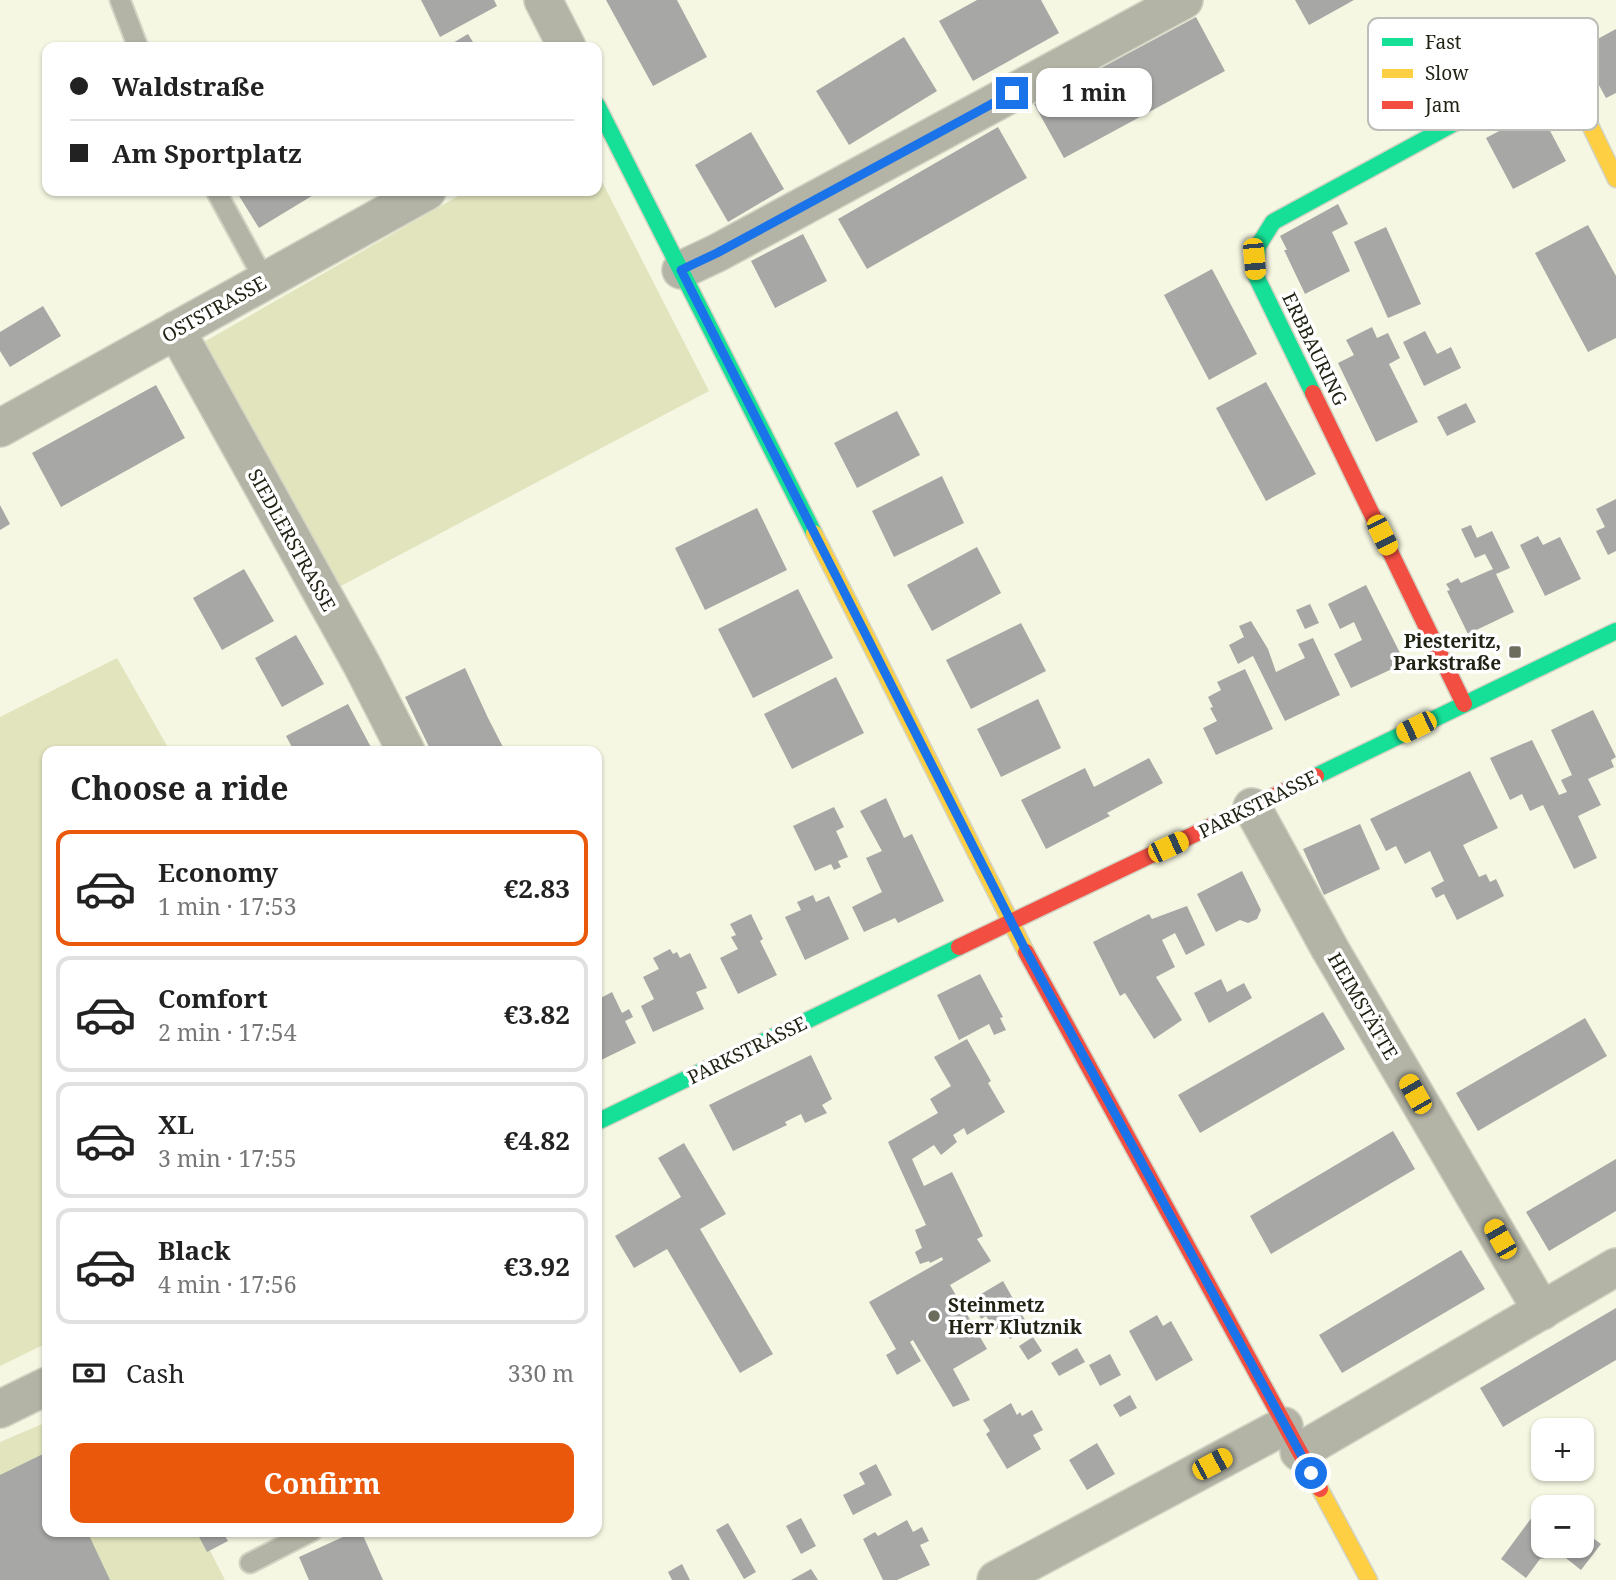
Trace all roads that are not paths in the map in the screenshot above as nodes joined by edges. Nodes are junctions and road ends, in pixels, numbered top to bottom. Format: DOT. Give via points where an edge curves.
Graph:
graph roads {
  1 [pos="120,0"];
  2 [pos="543,0"];
  3 [pos="1184,0"];
  4 [pos="136,42"];
  5 [pos="564,42"];
  6 [pos="602,115"];
  7 [pos="1442,130"];
  8 [pos="1593,130"];
  9 [pos="1616,178"];
  10 [pos="219,196"];
  11 [pos="419,196"];
  12 [pos="681,270"];
  13 [pos="265,281"];
  14 [pos="176,330"];
  15 [pos="0,428"];
  16 [pos="1616,631"];
  17 [pos="1464,704"];
  18 [pos="403,746"];
  19 [pos="1252,807"];
  20 [pos="1012,922"];
  21 [pos="602,1120"];
  22 [pos="1616,1267"];
  23 [pos="1542,1311"];
  24 [pos="42,1388"];
  25 [pos="0,1409"];
  26 [pos="1292,1439"];
  27 [pos="300,1537"];
  28 [pos="250,1563"];
  29 [pos="996,1580"];
  30 [pos="1369,1580"];
  1 -- 4 [label="lane"];
  2 -- 5 [label="street"];
  3 -- 12 [label="street"];
  6 -- 12 [label="street"];
  7 -- 17 [label="street, ERBBAURING" via="1273,222 1257,244 1254,259 1255,274"];
  8 -- 9 [label="street, ERBBAURING"];
  10 -- 13 [label="lane"];
  11 -- 13 [label="street, OSTSTRASSE"];
  12 -- 20 [label="street"];
  13 -- 14 [label="street, OSTSTRASSE"];
  14 -- 15 [label="street, OSTSTRASSE"];
  14 -- 18 [label="street, SIEDLERSTRASSE"];
  16 -- 17 [label="street, PARKSTRASSE"];
  17 -- 19 [label="street, PARKSTRASSE"];
  19 -- 20 [label="street, PARKSTRASSE"];
  19 -- 23 [label="street, HEIMSTÄTTE"];
  20 -- 21 [label="street, PARKSTRASSE"];
  20 -- 26 [label="street"];
  22 -- 23 [label="street"];
  23 -- 26 [label="street"];
  24 -- 25 [label="street"];
  26 -- 29 [label="street"];
  26 -- 30 [label="street"];
  27 -- 28 [label="lane"];
}
